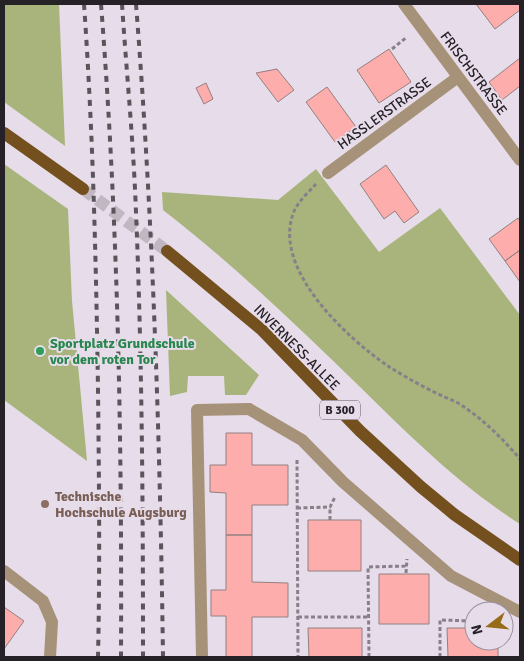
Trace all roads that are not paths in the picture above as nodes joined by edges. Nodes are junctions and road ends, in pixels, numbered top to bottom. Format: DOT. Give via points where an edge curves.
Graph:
graph roads {
  1 [pos="404,4"];
  2 [pos="458,77"];
  3 [pos="4,133"];
  4 [pos="520,160"];
  5 [pos="328,173"];
  6 [pos="83,189"];
  7 [pos="167,251"];
  8 [pos="520,560"];
  9 [pos="4,571"];
  10 [pos="520,612"];
  11 [pos="50,657"];
  12 [pos="202,657"];
  1 -- 2 [label="street, FRISCHSTRASSE"];
  2 -- 4 [label="street, FRISCHSTRASSE"];
  2 -- 5 [label="street, HASSLERSTRASSE"];
  3 -- 6 [label="main road"];
  7 -- 8 [label="main road, INVERNESS-ALLEE / B 300" via="262,330 360,431 422,487 455,515"];
  9 -- 11 [label="street" via="43,601 52,622"];
  10 -- 12 [label="street" via="451,576 343,482 302,440 249,409 198,410"];
}
